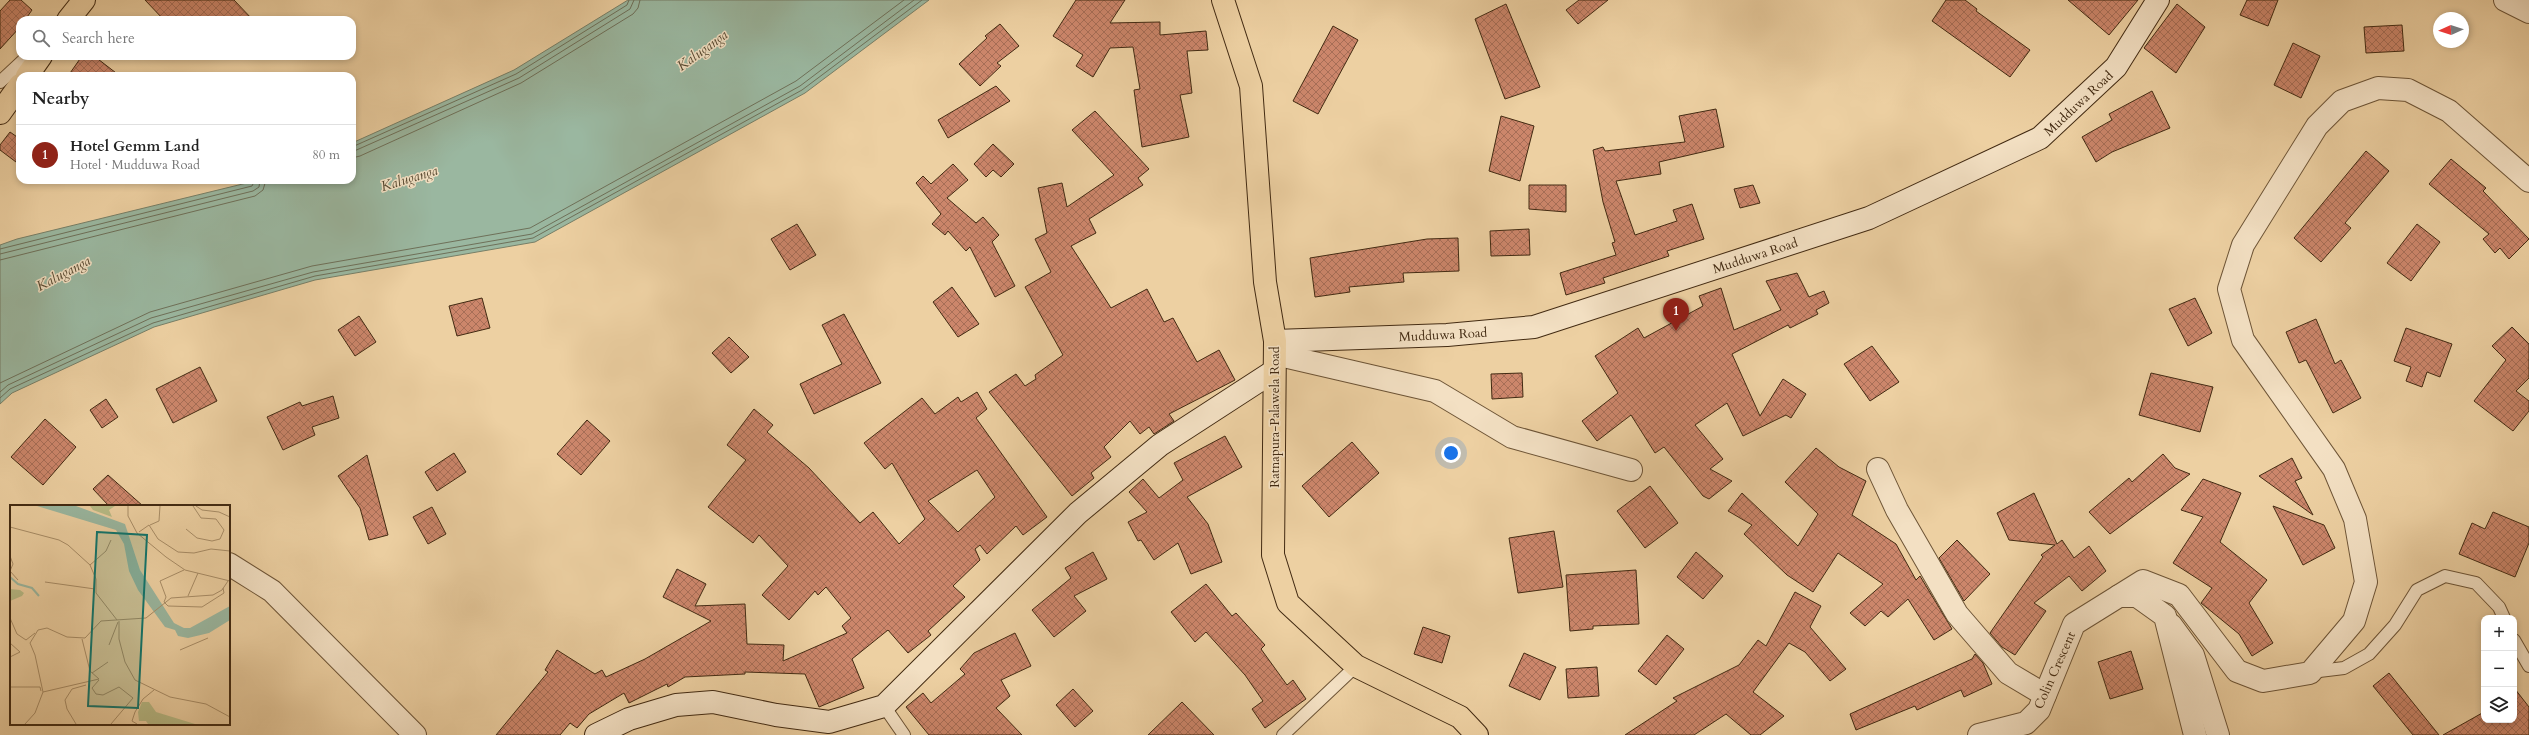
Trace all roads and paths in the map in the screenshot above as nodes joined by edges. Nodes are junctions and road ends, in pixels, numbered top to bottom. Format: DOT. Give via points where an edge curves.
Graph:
graph roads {
  1 [pos="84,0"];
  2 [pos="1223,0"];
  3 [pos="2158,0"];
  4 [pos="2505,0"];
  5 [pos="2529,12"];
  6 [pos="71,16"];
  7 [pos="24,60"];
  8 [pos="38,60"];
  9 [pos="30,72"];
  10 [pos="0,82"];
  11 [pos="16,90"];
  12 [pos="0,112"];
  13 [pos="2529,182"];
  14 [pos="1275,355"];
  15 [pos="1878,469"];
  16 [pos="1631,470"];
  17 [pos="230,565"];
  18 [pos="2119,596"];
  19 [pos="2503,615"];
  20 [pos="2164,616"];
  21 [pos="2517,645"];
  22 [pos="1356,666"];
  23 [pos="2529,666"];
  24 [pos="2310,672"];
  25 [pos="2045,695"];
  26 [pos="884,706"];
  27 [pos="828,728"];
  28 [pos="414,735"];
  29 [pos="596,735"];
  30 [pos="904,735"];
  31 [pos="1283,735"];
  32 [pos="1477,735"];
  33 [pos="1978,735"];
  34 [pos="2195,735"];
  35 [pos="2218,735"];
  1 -- 6 [label="main road"];
  2 -- 14 [label="main road, Ratnapura-Palawela Road" via="1251,86 1265,282"];
  3 -- 14 [label="street, Mudduwa Road" via="2116,67 2040,138 1869,218 1534,327"];
  4 -- 5 [label="street"];
  7 -- 10 [label="lane"];
  8 -- 9 [label="main road"];
  11 -- 12 [label="main road"];
  13 -- 24 [label="street" via="2449,111 2408,90 2378,88 2342,101 2317,126 2243,245 2229,289 2243,340 2334,469 2355,520 2366,582 2354,621"];
  14 -- 16 [label="street" via="1435,391 1512,437"];
  14 -- 22 [label="main road, Ratnapura-Palawela Road" via="1273,555 1288,603"];
  14 -- 26 [label="street" via="1078,513"];
  15 -- 25 [label="street" via="1896,510 1957,614 2008,673"];
  17 -- 28 [label="street" via="272,591"];
  18 -- 20 [label="street" via="2137,596"];
  18 -- 24 [label="street, Colin Crescent" via="2143,581 2179,595 2237,671 2263,681"];
  18 -- 25 [label="street, Colin Crescent" via="2074,624"];
  19 -- 24 [label="lane" via="2499,607 2476,583 2445,576 2417,590 2395,625 2369,654 2344,668"];
  20 -- 34 [label="street"];
  20 -- 35 [label="street" via="2193,655"];
  21 -- 23 [label="lane"];
  22 -- 31 [label="lane"];
  22 -- 32 [label="main road, Ratnapura-Palawela Road" via="1460,717"];
  25 -- 33 [label="street, Colin Crescent" via="2039,710 2026,723"];
  26 -- 27 [label="street"];
  26 -- 30 [label="lane"];
  27 -- 29 [label="street" via="713,702 676,705 628,719"];
}
